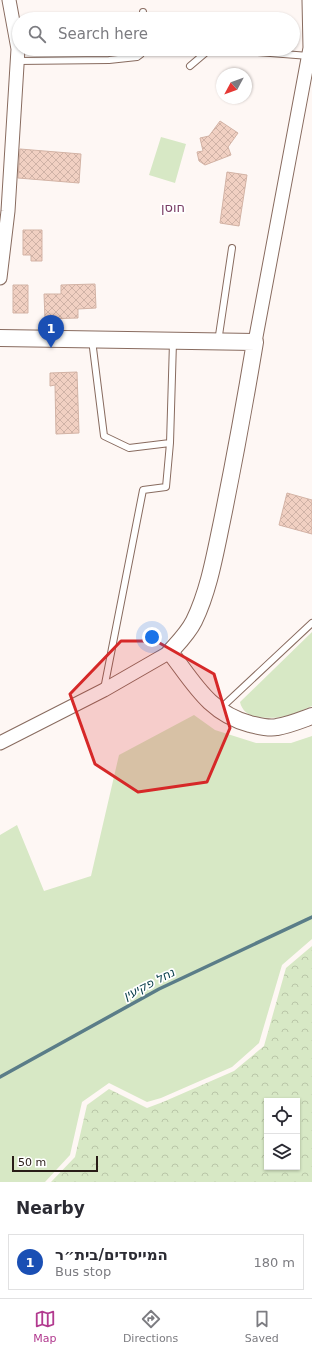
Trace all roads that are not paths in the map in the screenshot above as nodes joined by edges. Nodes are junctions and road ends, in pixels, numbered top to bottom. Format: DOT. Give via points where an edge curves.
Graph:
graph roads {
  1 [pos="8,0"];
  2 [pos="309,0"];
  3 [pos="12,20"];
  4 [pos="300,55"];
  5 [pos="17,56"];
  6 [pos="138,56"];
  7 [pos="202,56"];
  8 [pos="309,56"];
  9 [pos="17,61"];
  10 [pos="190,66"];
  11 [pos="232,248"];
  12 [pos="0,278"];
  13 [pos="0,338"];
  14 [pos="92,339"];
  15 [pos="173,341"];
  16 [pos="218,342"];
  17 [pos="255,342"];
  18 [pos="170,443"];
  19 [pos="312,623"];
  20 [pos="170,652"];
  21 [pos="104,690"];
  22 [pos="218,710"];
  23 [pos="312,716"];
  24 [pos="0,743"];
  1 -- 3 [label="street"];
  2 -- 8 [label="street"];
  4 -- 8 [label="lane"];
  5 -- 9 [label="street"];
  6 -- 9 [label="lane" via="109,60"];
  7 -- 10 [label="lane"];
  8 -- 17 [label="street"];
  9 -- 12 [label="street" via="8,210"];
  11 -- 16 [label="lane"];
  13 -- 14 [label="street"];
  14 -- 15 [label="street"];
  14 -- 18 [label="lane" via="104,436 129,448"];
  15 -- 16 [label="street"];
  15 -- 18 [label="lane"];
  16 -- 17 [label="street"];
  17 -- 20 [label="street" via="232,473 204,595 190,628"];
  18 -- 21 [label="lane" via="166,487 143,490"];
  19 -- 22 [label="lane"];
  20 -- 21 [label="street"];
  20 -- 22 [label="street" via="207,701"];
  21 -- 24 [label="street"];
  22 -- 23 [label="street" via="265,728 276,728"];
}
